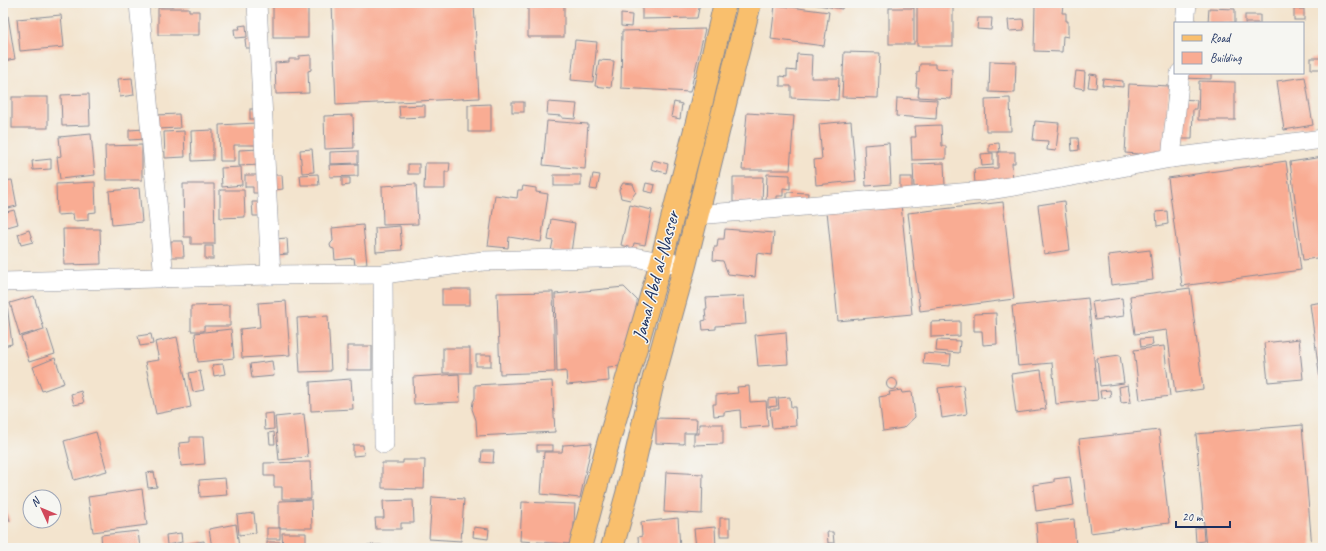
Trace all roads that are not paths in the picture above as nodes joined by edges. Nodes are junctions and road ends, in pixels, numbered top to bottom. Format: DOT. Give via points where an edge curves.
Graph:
graph roads {
  1 [pos="139,3"];
  2 [pos="257,3"];
  3 [pos="726,3"];
  4 [pos="750,3"];
  5 [pos="1187,3"];
  6 [pos="1185,22"];
  7 [pos="1180,74"];
  8 [pos="1323,139"];
  9 [pos="1171,158"];
  10 [pos="696,215"];
  11 [pos="661,262"];
  12 [pos="685,265"];
  13 [pos="384,274"];
  14 [pos="271,275"];
  15 [pos="164,278"];
  16 [pos="3,282"];
  17 [pos="384,444"];
  18 [pos="580,548"];
  19 [pos="612,548"];
  1 -- 15 [label="street"];
  2 -- 14 [label="street"];
  3 -- 11 [label="main road, Jamal Abd al-Nasser"];
  4 -- 10 [label="main road, Jamal Abd al-Nasser"];
  5 -- 6 [label="street"];
  7 -- 9 [label="street"];
  8 -- 9 [label="street"];
  9 -- 10 [label="street" via="984,190"];
  10 -- 12 [label="main road, Jamal Abd al-Nasser"];
  11 -- 12 [label="street"];
  11 -- 13 [label="street" via="634,257 483,261"];
  11 -- 18 [label="main road, Jamal Abd al-Nasser"];
  12 -- 19 [label="main road, Jamal Abd al-Nasser" via="654,377"];
  13 -- 14 [label="street"];
  13 -- 17 [label="street"];
  14 -- 15 [label="street"];
  15 -- 16 [label="street"];
}
